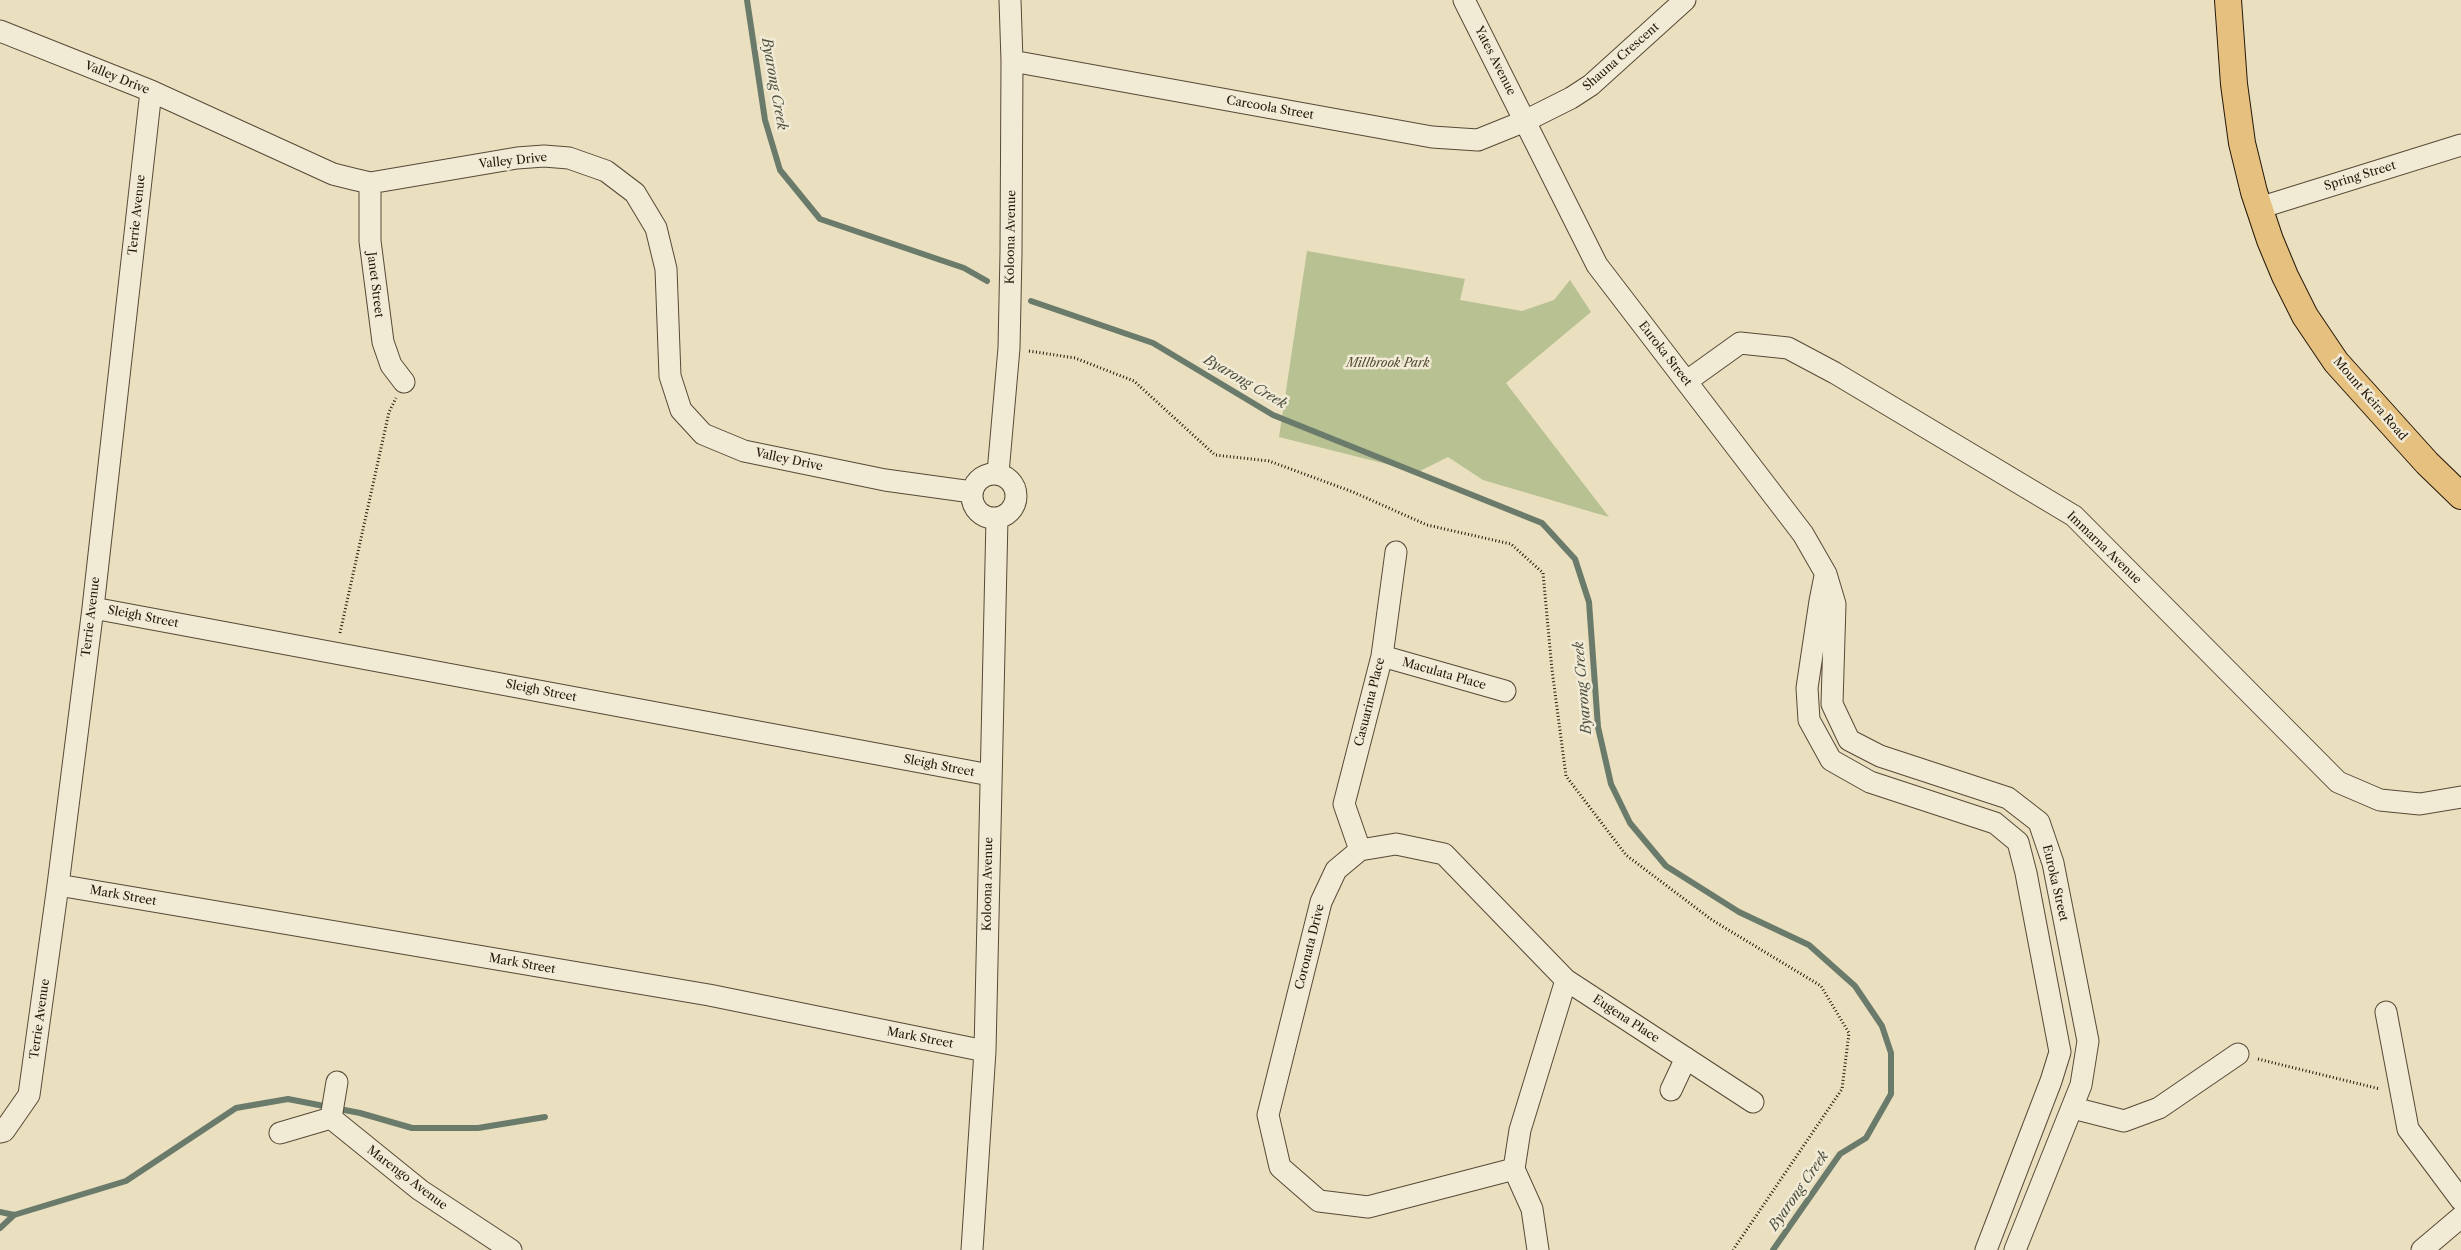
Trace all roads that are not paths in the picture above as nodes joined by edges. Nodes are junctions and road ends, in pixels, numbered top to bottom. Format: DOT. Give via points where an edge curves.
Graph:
graph roads {
  1 [pos="1010,0"];
  2 [pos="1464,0"];
  3 [pos="1686,0"];
  4 [pos="2228,0"];
  5 [pos="0,31"];
  6 [pos="1012,61"];
  7 [pos="151,91"];
  8 [pos="1525,121"];
  9 [pos="2461,145"];
  10 [pos="370,182"];
  11 [pos="2259,208"];
  12 [pos="1687,381"];
  13 [pos="404,382"];
  14 [pos="998,474"];
  15 [pos="972,492"];
  16 [pos="2461,496"];
  17 [pos="997,518"];
  18 [pos="1396,552"];
  19 [pos="1826,574"];
  20 [pos="92,608"];
  21 [pos="1382,656"];
  22 [pos="1505,691"];
  23 [pos="990,775"];
  24 [pos="2461,797"];
  25 [pos="1360,850"];
  26 [pos="58,885"];
  27 [pos="1566,980"];
  28 [pos="2386,1012"];
  29 [pos="984,1051"];
  30 [pos="2238,1054"];
  31 [pos="1686,1058"];
  32 [pos="337,1082"];
  33 [pos="1671,1090"];
  34 [pos="1753,1102"];
  35 [pos="2072,1108"];
  36 [pos="330,1118"];
  37 [pos="0,1132"];
  38 [pos="280,1133"];
  39 [pos="1514,1169"];
  40 [pos="2461,1200"];
  41 [pos="2461,1217"];
  42 [pos="511,1250"];
  43 [pos="972,1250"];
  44 [pos="1538,1250"];
  45 [pos="1986,1250"];
  46 [pos="2015,1250"];
  47 [pos="2422,1250"];
  1 -- 6 [label="street, Koloona Avenue"];
  2 -- 8 [label="street, Yates Avenue"];
  3 -- 8 [label="street, Shauna Crescent" via="1591,84"];
  4 -- 11 [label="main road, Mount Keira Road" via="2242,143"];
  5 -- 7 [label="street, Valley Drive"];
  6 -- 8 [label="street, Carcoola Street" via="1432,137 1478,140"];
  6 -- 14 [label="street, Koloona Avenue" via="1008,348"];
  7 -- 10 [label="street, Valley Drive" via="332,174"];
  7 -- 20 [label="street, Terrie Avenue"];
  8 -- 12 [label="street, Euroka Street" via="1596,264"];
  9 -- 11 [label="street, Spring Street"];
  10 -- 13 [label="street, Janet Street" via="370,241 383,342 392,365"];
  10 -- 15 [label="street, Valley Drive" via="544,156 578,160 606,171 635,193 656,228 666,269 670,376 681,410 703,434 744,451 885,480"];
  11 -- 16 [label="main road, Mount Keira Road" via="2289,284 2305,316 2336,362"];
  12 -- 19 [label="street, Euroka Street" via="1803,534"];
  12 -- 24 [label="street, Immarna Avenue" via="1740,343 1788,348 1796,352 2074,516 2338,782 2380,800 2420,804"];
  14 -- 15 [label="street" via="983,476"];
  14 -- 17 [label="street" via="1011,481 1016,500 1010,511"];
  15 -- 17 [label="street" via="973,505 978,512"];
  17 -- 23 [label="street, Koloona Avenue"];
  18 -- 21 [label="street, Casuarina Place"];
  19 -- 35 [label="street, Euroka Street" via="1835,604 1832,704 1850,740 1880,756 2008,798 2039,822 2052,863 2088,1041 2081,1085"];
  19 -- 45 [label="street, Euroka Street" via="1807,688 1809,720 1831,760 1870,782 1995,823 2018,842 2026,873 2060,1052"];
  20 -- 23 [label="street, Sleigh Street"];
  20 -- 26 [label="street, Terrie Avenue"];
  21 -- 22 [label="street, Maculata Place"];
  21 -- 25 [label="street, Casuarina Place" via="1344,804"];
  23 -- 29 [label="street, Koloona Avenue"];
  25 -- 27 [label="street" via="1396,844 1444,854"];
  25 -- 39 [label="street, Coronata Drive" via="1336,870 1318,912 1268,1115 1280,1167 1319,1201 1368,1207"];
  26 -- 29 [label="street, Mark Street" via="709,996"];
  26 -- 37 [label="street, Terrie Avenue" via="29,1095 4,1131"];
  27 -- 31 [label="street, Eugena Place"];
  27 -- 39 [label="street" via="1520,1130"];
  28 -- 40 [label="street" via="2408,1129"];
  29 -- 43 [label="street, Koloona Avenue"];
  30 -- 35 [label="street" via="2159,1108 2124,1121"];
  31 -- 33 [label="street"];
  31 -- 34 [label="street, Eugena Place"];
  32 -- 36 [label="street"];
  35 -- 46 [label="street, Euroka Street"];
  36 -- 38 [label="street"];
  36 -- 42 [label="street, Marengo Avenue" via="420,1190"];
  39 -- 44 [label="street" via="1532,1209"];
  41 -- 47 [label="street"];
}
